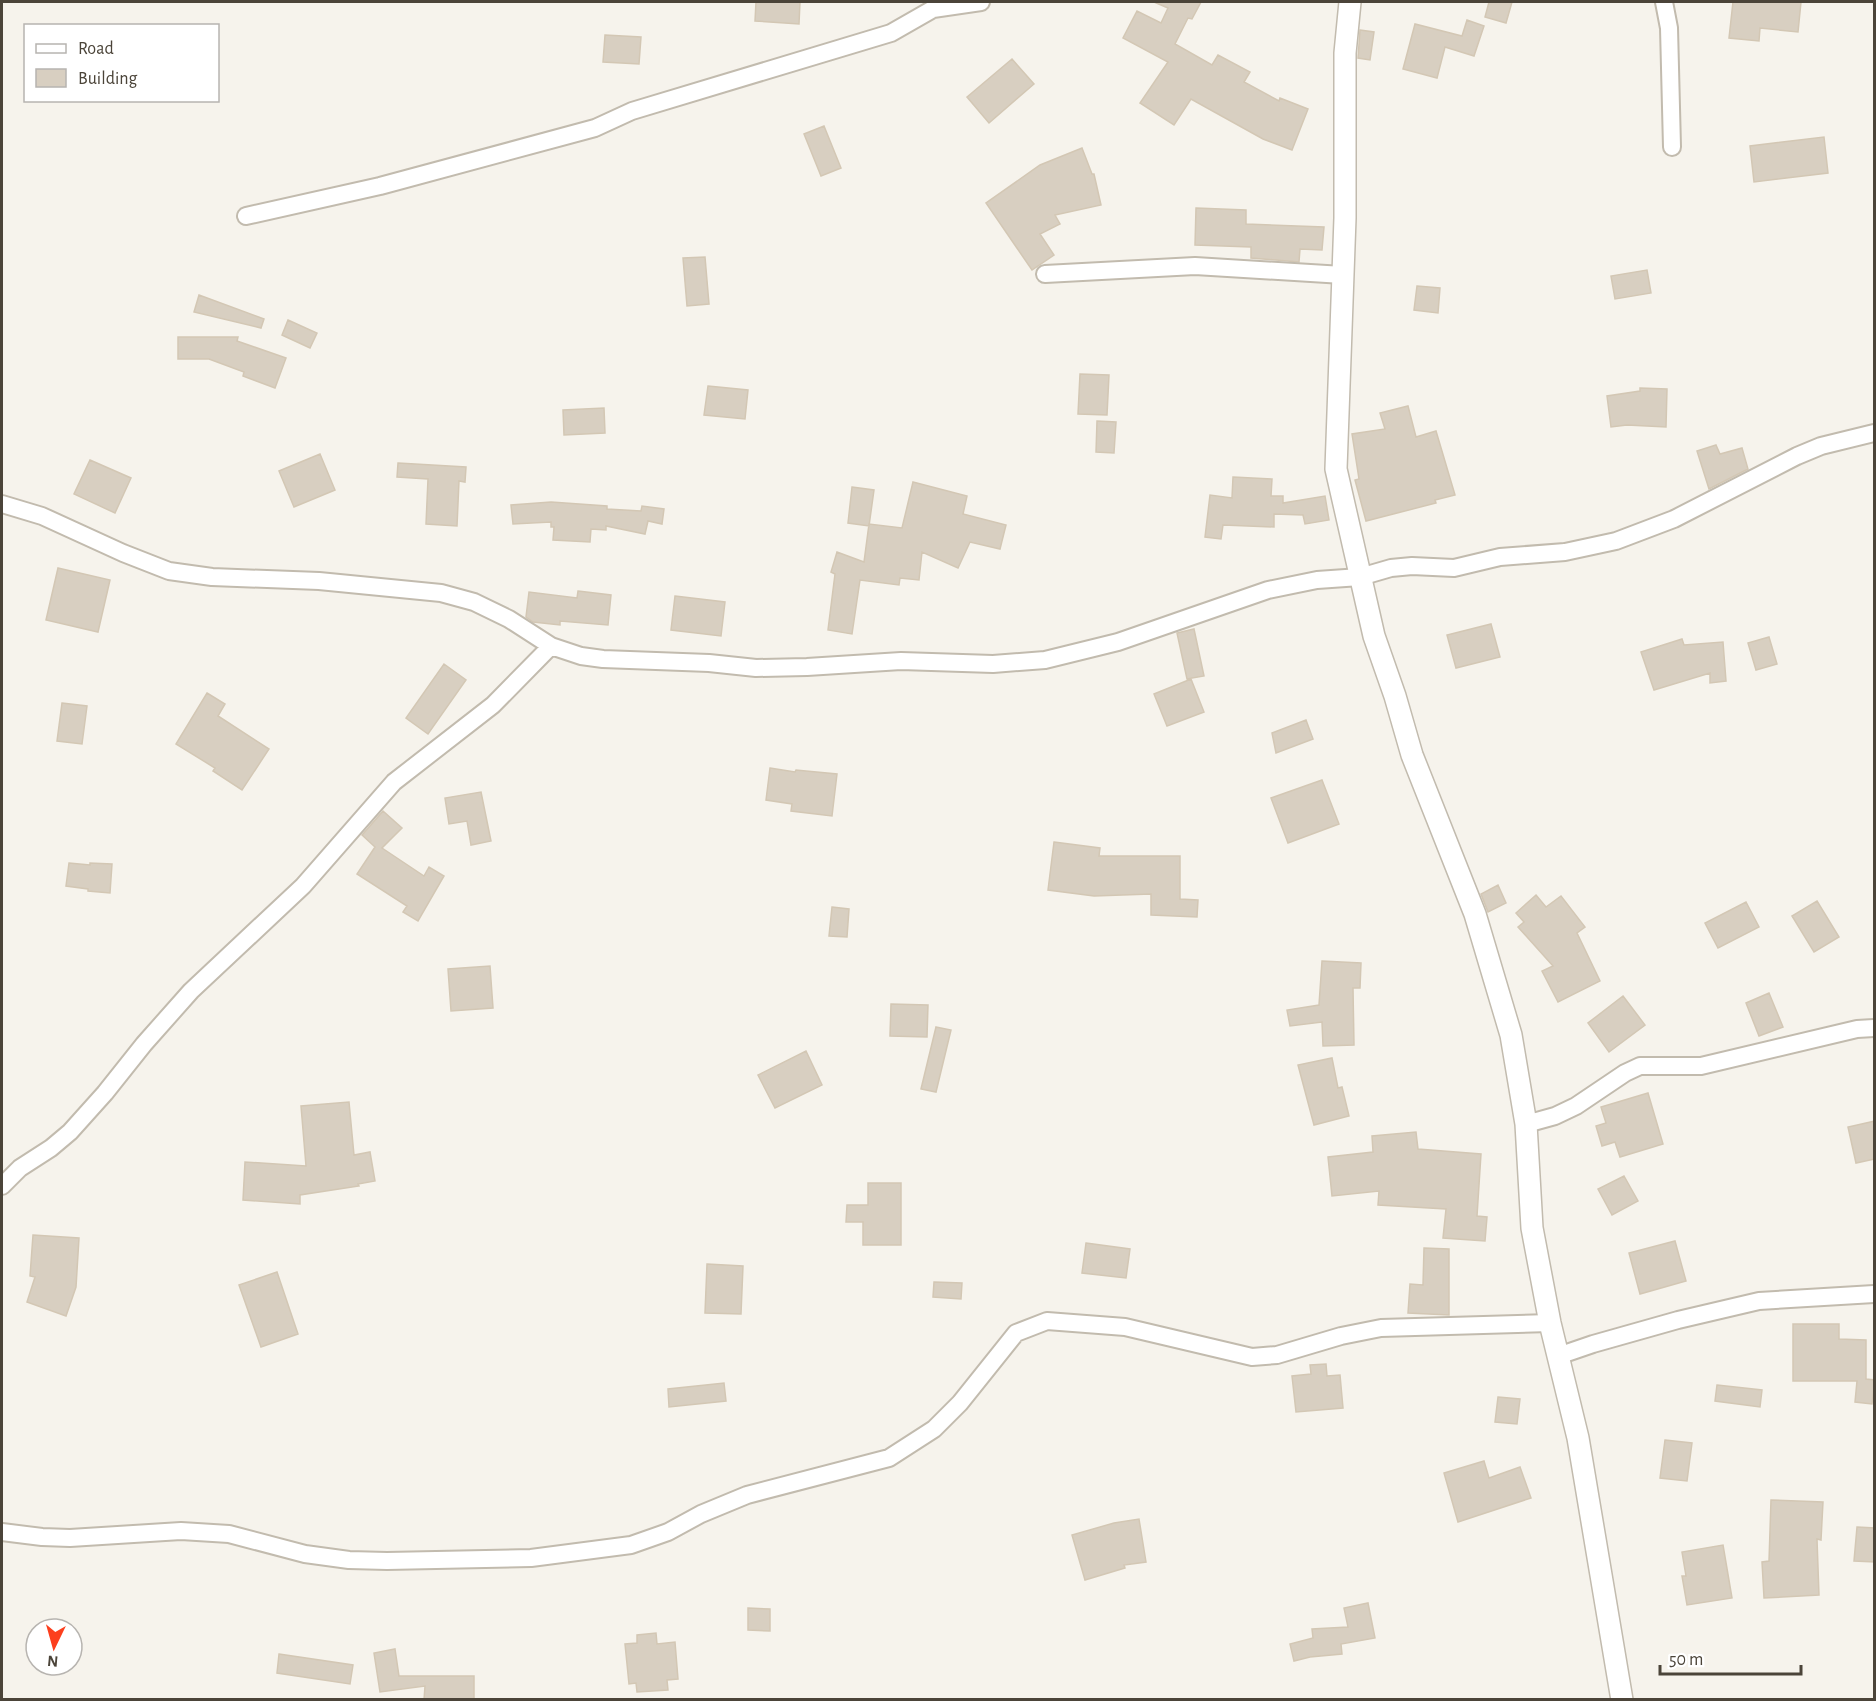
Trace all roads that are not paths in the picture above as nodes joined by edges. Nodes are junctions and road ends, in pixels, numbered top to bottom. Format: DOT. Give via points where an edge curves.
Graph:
graph roads {
  1 [pos="981,2"];
  2 [pos="1350,2"];
  3 [pos="1664,2"];
  4 [pos="1672,147"];
  5 [pos="246,216"];
  6 [pos="1045,274"];
  7 [pos="1343,275"];
  8 [pos="1875,433"];
  9 [pos="2,504"];
  10 [pos="1360,577"];
  11 [pos="551,646"];
  12 [pos="1875,1028"];
  13 [pos="1526,1124"];
  14 [pos="2,1186"];
  15 [pos="1875,1294"];
  16 [pos="1550,1323"];
  17 [pos="1558,1356"];
  18 [pos="2,1532"];
  19 [pos="1622,1700"];
  1 -- 5 [label="street" via="933,9 891,33 632,111 595,128 380,186"];
  2 -- 7 [label="street" via="1345,53"];
  3 -- 4 [label="street" via="1670,28"];
  6 -- 7 [label="street" via="1195,266"];
  7 -- 10 [label="street" via="1336,469"];
  8 -- 10 [label="street" via="1821,446 1674,519 1616,541 1565,552 1500,557 1454,568 1391,568"];
  9 -- 11 [label="street" via="42,516 169,571 441,593 474,602"];
  10 -- 11 [label="street" via="1317,579 1268,590 1118,642 1045,660 756,668 603,659"];
  10 -- 13 [label="street" via="1374,636 1412,755 1475,914 1511,1035"];
  11 -- 14 [label="street" via="493,705 394,782 303,886 191,991 70,1132"];
  12 -- 13 [label="street" via="1701,1066 1640,1066 1576,1106"];
  13 -- 16 [label="street" via="1532,1228"];
  15 -- 17 [label="street" via="1759,1301 1678,1320"];
  16 -- 17 [label="street"];
  16 -- 18 [label="street" via="1381,1329 1277,1355 1252,1357 1125,1327 1047,1321 1016,1333 934,1429 889,1458 747,1494 668,1532 611,1548 531,1558 358,1560 305,1554 229,1533 181,1530 70,1538"];
  17 -- 19 [label="street" via="1578,1438"];
}
